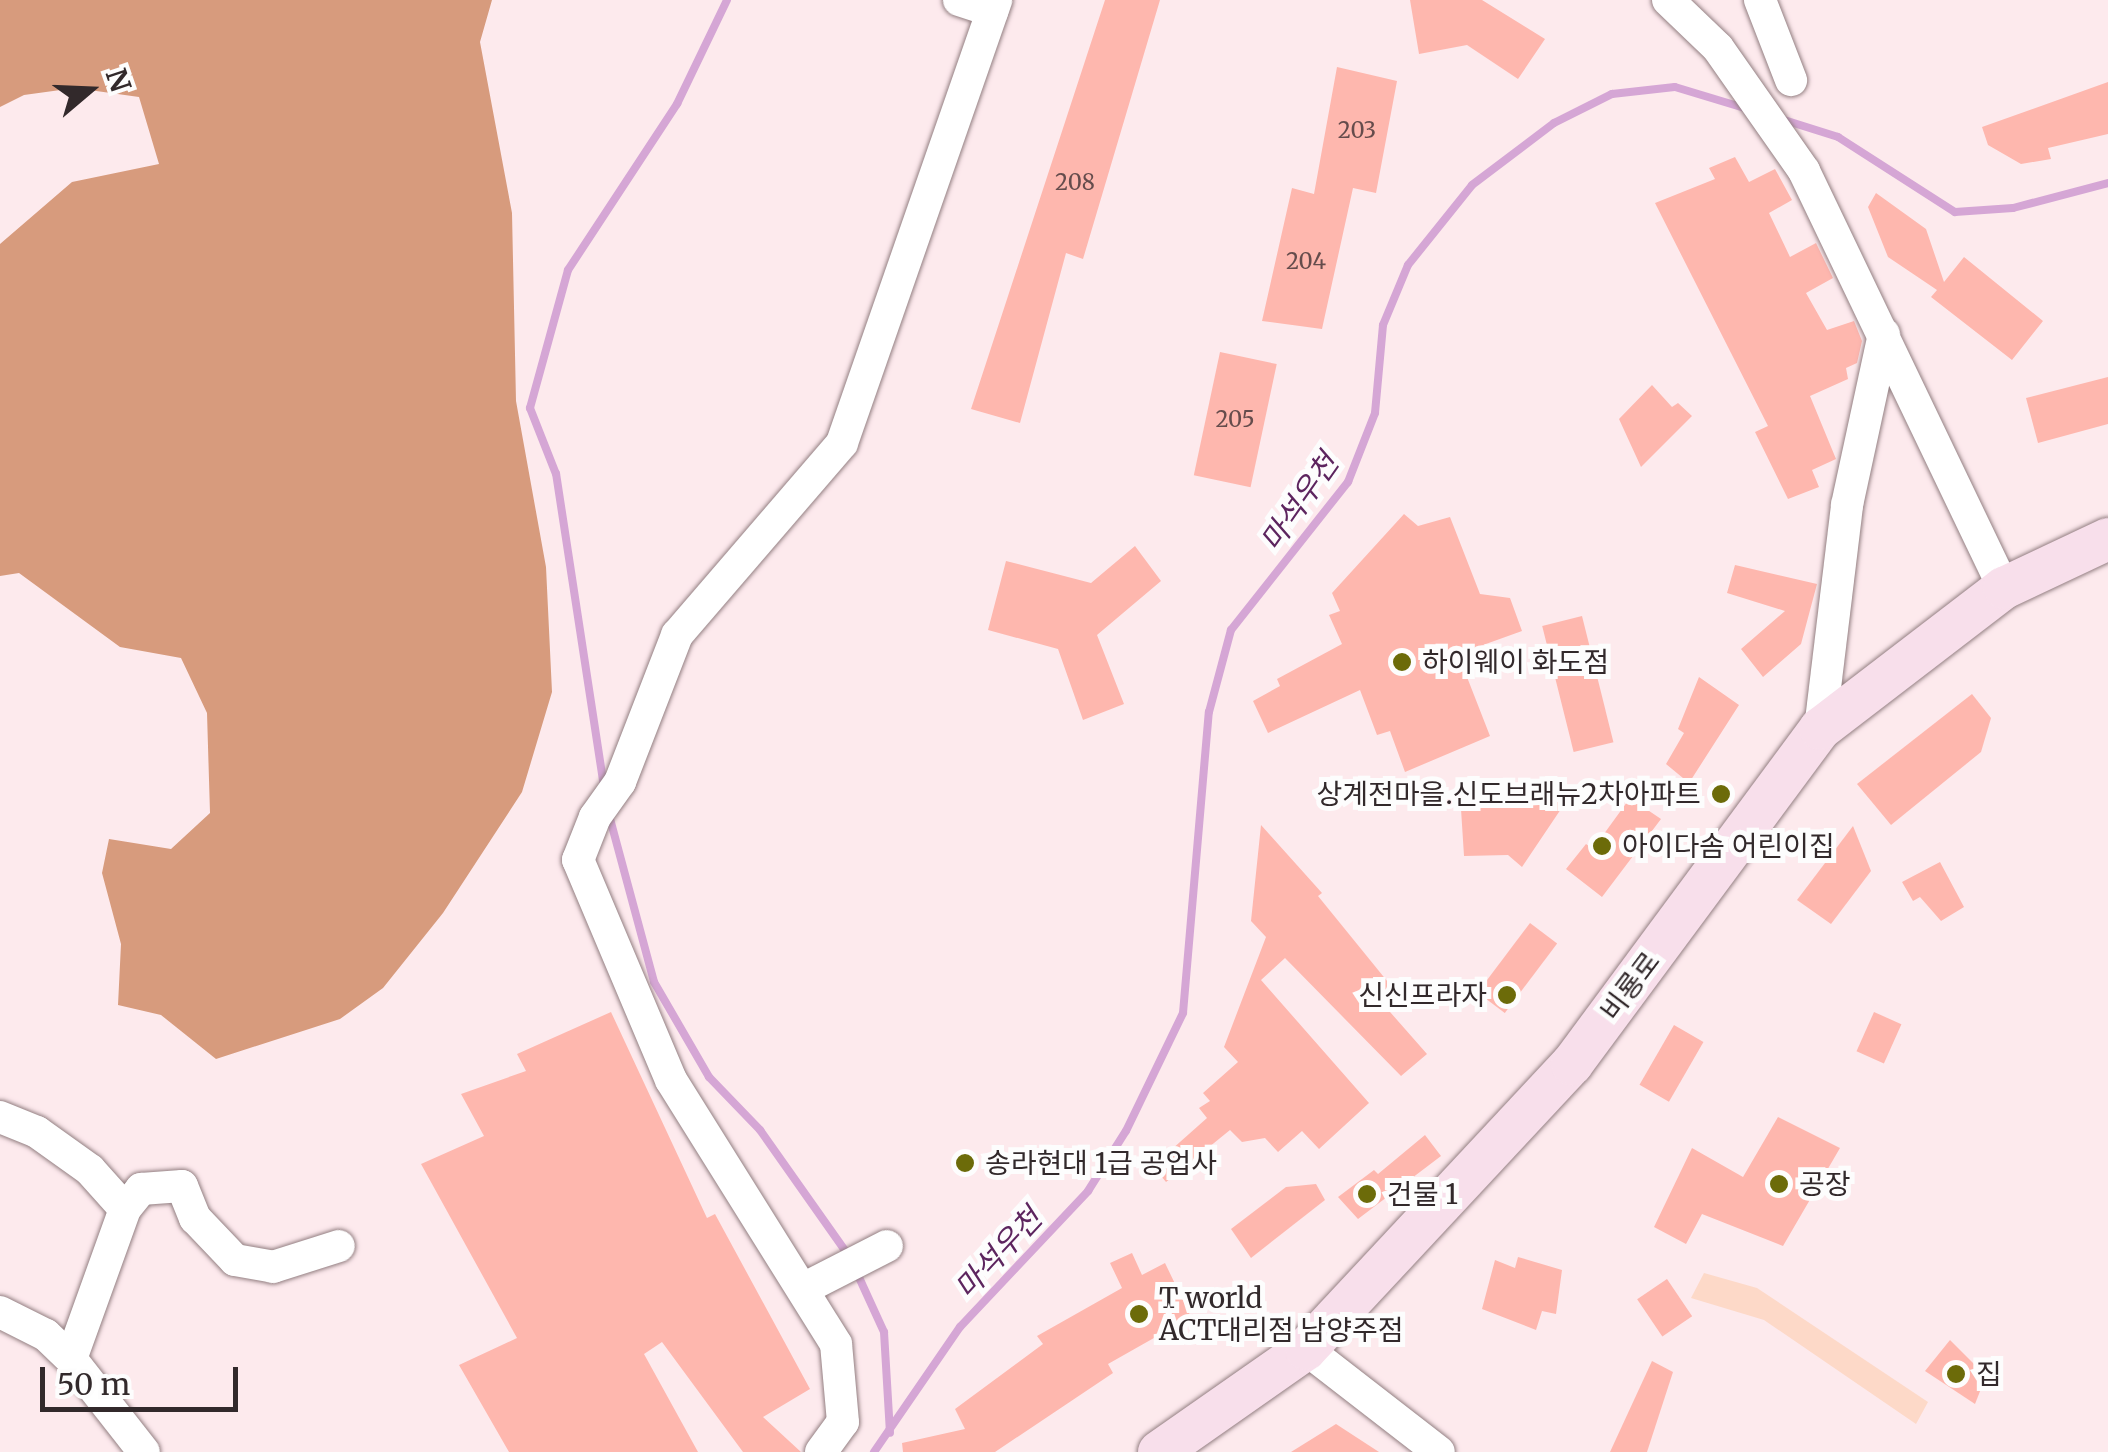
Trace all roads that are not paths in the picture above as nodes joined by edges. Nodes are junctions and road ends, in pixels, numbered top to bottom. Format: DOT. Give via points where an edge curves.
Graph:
graph roads {
  1 [pos="958,0"];
  2 [pos="1668,0"];
  3 [pos="1760,0"];
  4 [pos="994,5"];
  5 [pos="1791,80"];
  6 [pos="1884,334"];
  7 [pos="2108,539"];
  8 [pos="2004,588"];
  9 [pos="1820,730"];
  10 [pos="0,1117"];
  11 [pos="124,1209"];
  12 [pos="339,1246"];
  13 [pos="878,1251"];
  14 [pos="805,1288"];
  15 [pos="0,1312"];
  16 [pos="1306,1349"];
  17 [pos="71,1359"];
  18 [pos="144,1452"];
  19 [pos="821,1452"];
  20 [pos="1159,1452"];
  21 [pos="1438,1452"];
  1 -- 4 [label="street"];
  2 -- 6 [label="street" via="1718,48 1804,170"];
  3 -- 5 [label="street"];
  4 -- 14 [label="street" via="842,443 678,635 620,782 594,816 578,860 671,1080"];
  6 -- 8 [label="street"];
  6 -- 9 [label="street" via="1847,505"];
  7 -- 8 [label="main road, 비룡로"];
  8 -- 9 [label="main road, 비룡로"];
  9 -- 16 [label="main road, 비룡로" via="1572,1064"];
  10 -- 11 [label="street" via="37,1132 90,1170"];
  11 -- 12 [label="street" via="142,1189 182,1186 195,1218 235,1260 273,1267"];
  11 -- 17 [label="street"];
  13 -- 14 [label="street"];
  14 -- 19 [label="street" via="836,1344 843,1422"];
  15 -- 17 [label="street" via="46,1335"];
  16 -- 20 [label="main road, 비룡로"];
  16 -- 21 [label="street"];
  17 -- 18 [label="street"];
}
